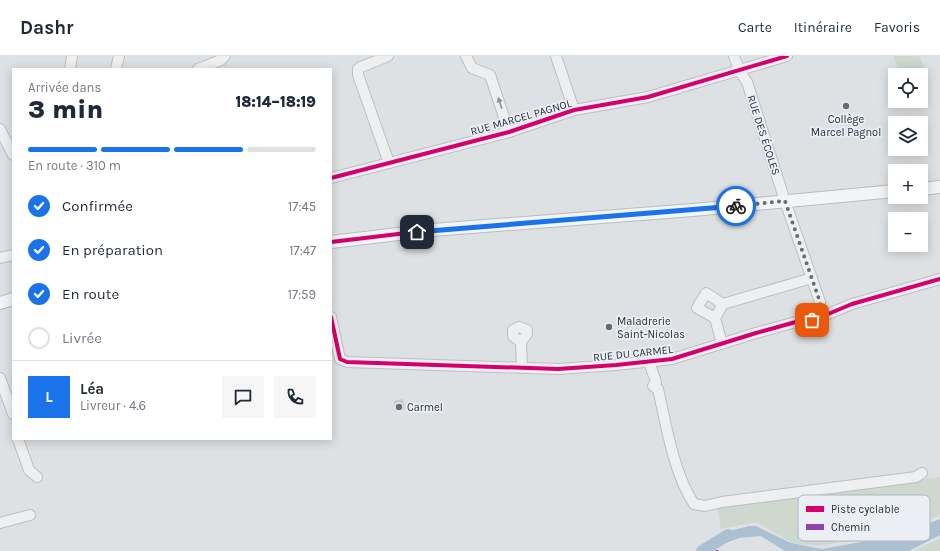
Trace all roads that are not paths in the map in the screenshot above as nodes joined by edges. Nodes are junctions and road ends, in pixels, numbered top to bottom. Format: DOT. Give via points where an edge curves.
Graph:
graph roads {
  1 [pos="72,56"];
  2 [pos="225,56"];
  3 [pos="388,56"];
  4 [pos="466,56"];
  5 [pos="556,56"];
  6 [pos="734,56"];
  7 [pos="787,56"];
  8 [pos="115,57"];
  9 [pos="70,68"];
  10 [pos="116,68"];
  11 [pos="201,68"];
  12 [pos="739,70"];
  13 [pos="574,110"];
  14 [pos="0,129"];
  15 [pos="509,132"];
  16 [pos="12,153"];
  17 [pos="389,163"];
  18 [pos="332,178"];
  19 [pos="940,187"];
  20 [pos="928,188"];
  21 [pos="888,192"];
  22 [pos="785,201"];
  23 [pos="332,242"];
  24 [pos="12,255"];
  25 [pos="0,258"];
  26 [pos="812,278"];
  27 [pos="940,280"];
  28 [pos="0,296"];
  29 [pos="12,296"];
  30 [pos="12,299"];
  31 [pos="0,302"];
  32 [pos="723,304"];
  33 [pos="821,317"];
  34 [pos="715,318"];
  35 [pos="332,322"];
  36 [pos="521,342"];
  37 [pos="722,344"];
  38 [pos="650,362"];
  39 [pos="522,368"];
  40 [pos="0,378"];
  41 [pos="12,411"];
  42 [pos="18,440"];
  43 [pos="922,473"];
  44 [pos="37,477"];
  45 [pos="30,515"];
  46 [pos="0,523"];
  1 -- 9 [label="street"];
  2 -- 11 [label="street"];
  3 -- 17 [label="street" via="358,69 358,75"];
  15 -- 4 [label="street, one-way" via="490,74 472,68"];
  5 -- 13 [label="street"];
  6 -- 12 [label="street, RUE DES ÉCOLES"];
  7 -- 12 [label="street, RUE MARCEL PAGNOL"];
  8 -- 10 [label="street"];
  12 -- 13 [label="street, RUE MARCEL PAGNOL" via="648,97"];
  12 -- 22 [label="street, RUE DES ÉCOLES" via="747,82"];
  13 -- 15 [label="street, RUE MARCEL PAGNOL"];
  14 -- 16 [label="street"];
  15 -- 17 [label="street, RUE MARCEL PAGNOL"];
  17 -- 18 [label="street, RUE MARCEL PAGNOL"];
  19 -- 20 [label="main road"];
  21 -- 22 [label="main road"];
  22 -- 23 [label="main road" via="432,230"];
  22 -- 26 [label="street, RUE DES ÉCOLES"];
  24 -- 25 [label="street"];
  26 -- 32 [label="street"];
  26 -- 33 [label="street, RUE DES ÉCOLES" via="820,302"];
  27 -- 33 [label="street, RUE DU CARMEL" via="852,304"];
  28 -- 29 [label="main road"];
  30 -- 31 [label="main road"];
  32 -- 34 [label="street"];
  32 -- 34 [label="street" via="706,293 697,308"];
  33 -- 37 [label="street, RUE DU CARMEL"];
  34 -- 37 [label="street"];
  35 -- 39 [label="street, RUE DU CARMEL" via="340,359 347,362"];
  36 -- 39 [label="street"];
  37 -- 38 [label="street, RUE DU CARMEL" via="672,359"];
  38 -- 39 [label="street, RUE DU CARMEL"];
  38 -- 43 [label="street" via="656,382 653,386 658,389 685,492 694,504 706,506 916,477"];
  40 -- 41 [label="street"];
  42 -- 44 [label="street" via="29,470"];
  45 -- 46 [label="street"];
}
